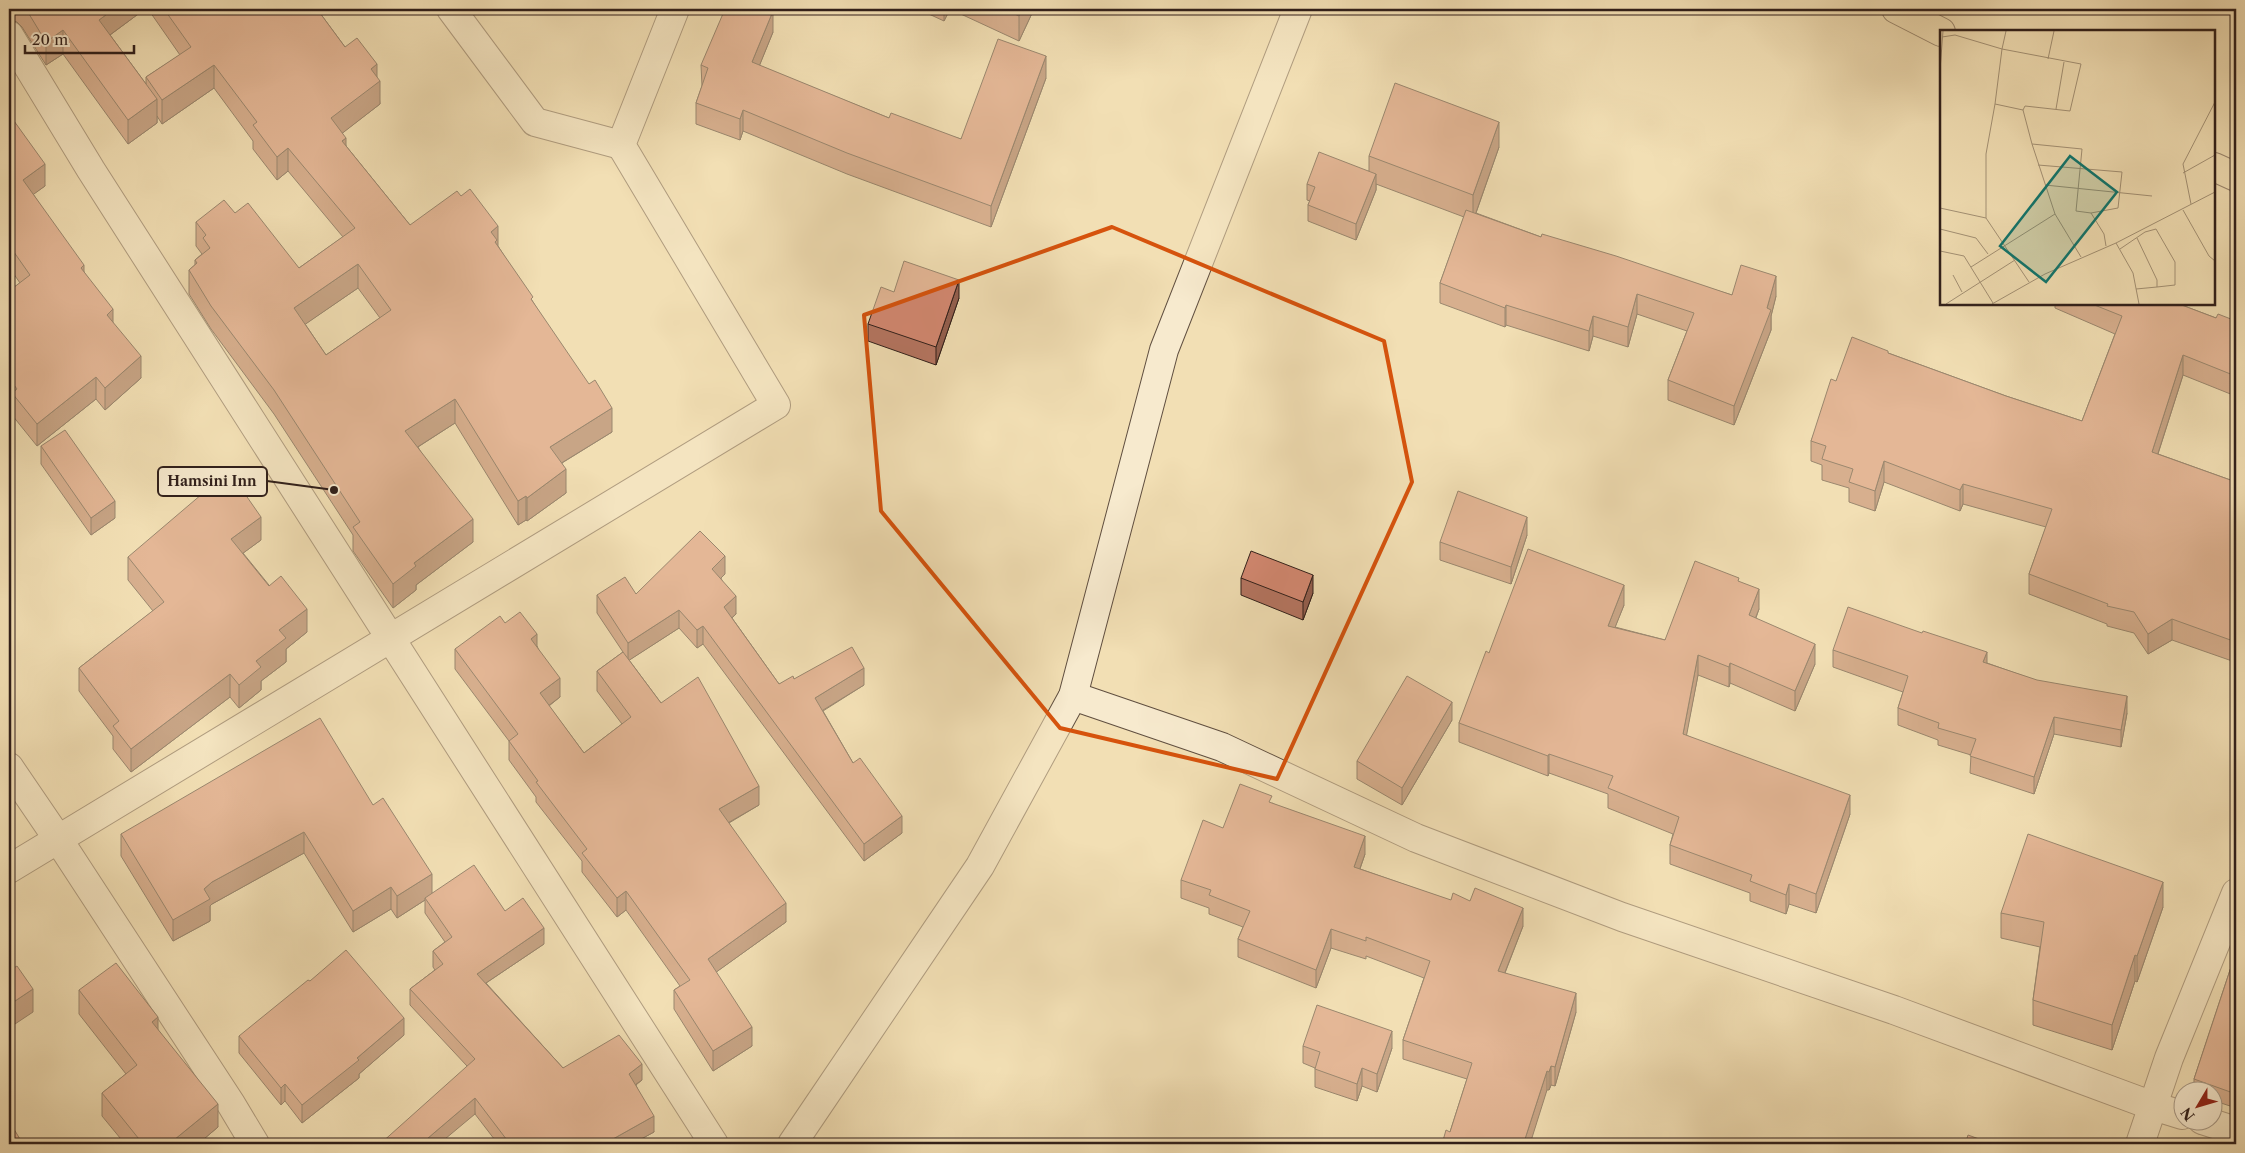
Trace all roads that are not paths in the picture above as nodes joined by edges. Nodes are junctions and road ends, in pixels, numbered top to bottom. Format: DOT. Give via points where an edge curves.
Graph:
graph roads {
  1 [pos="451,9"];
  2 [pos="675,9"];
  3 [pos="1298,9"];
  4 [pos="1896,9"];
  5 [pos="1940,31"];
  6 [pos="9,35"];
  7 [pos="622,145"];
  8 [pos="2215,167"];
  9 [pos="2236,177"];
  10 [pos="392,638"];
  11 [pos="1073,696"];
  12 [pos="9,767"];
  13 [pos="58,838"];
  14 [pos="9,869"];
  15 [pos="2236,894"];
  16 [pos="2153,1106"];
  17 [pos="2172,1112"];
  18 [pos="2222,1126"];
  19 [pos="2236,1131"];
  20 [pos="255,1144"];
  21 [pos="714,1144"];
  22 [pos="792,1144"];
  23 [pos="2140,1144"];
  1 -- 7 [label="street" via="536,122"];
  2 -- 7 [label="street"];
  3 -- 11 [label="street" via="1164,350"];
  4 -- 5 [label="highway"];
  6 -- 10 [label="street" via="91,170"];
  7 -- 10 [label="street" via="776,405"];
  8 -- 9 [label="highway"];
  10 -- 13 [label="street"];
  10 -- 21 [label="street"];
  11 -- 16 [label="street" via="1222,747 1416,838 1622,917 1894,1010"];
  11 -- 22 [label="street" via="980,866"];
  12 -- 13 [label="street"];
  13 -- 14 [label="street"];
  13 -- 20 [label="street"];
  15 -- 16 [label="street" via="2169,1058"];
  16 -- 17 [label="street"];
  16 -- 23 [label="street"];
  18 -- 19 [label="street"];
}
